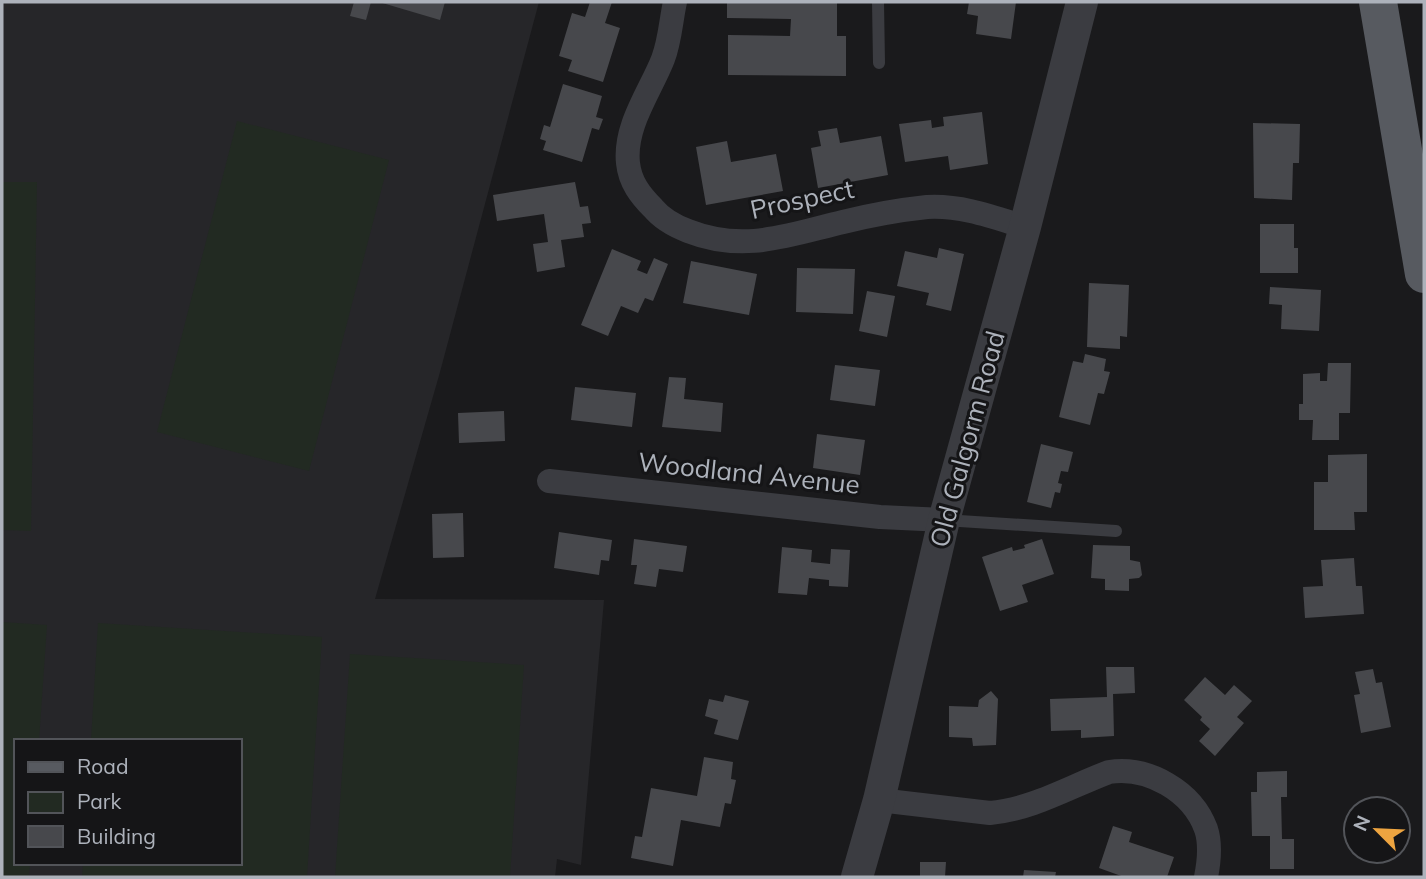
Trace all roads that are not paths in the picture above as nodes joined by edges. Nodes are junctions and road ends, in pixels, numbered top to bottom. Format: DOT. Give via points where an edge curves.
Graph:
graph roads {
  1 [pos="675,2"];
  2 [pos="878,2"];
  3 [pos="1083,2"];
  4 [pos="1378,2"];
  5 [pos="879,63"];
  6 [pos="1025,227"];
  7 [pos="1424,274"];
  8 [pos="549,481"];
  9 [pos="944,520"];
  10 [pos="1116,531"];
  11 [pos="879,800"];
  12 [pos="857,877"];
  13 [pos="1206,877"];
  1 -- 6 [label="street, Prospect" via="664,56 628,143 631,181 658,214 704,237 728,242 777,238 874,214 929,207 981,213"];
  2 -- 5 [label="lane"];
  3 -- 6 [label="street, Old Galgorm Road"];
  4 -- 7 [label="main road"];
  6 -- 9 [label="street, Old Galgorm Road"];
  8 -- 9 [label="street, Woodland Avenue"];
  9 -- 10 [label="lane"];
  9 -- 11 [label="street, Old Galgorm Road"];
  11 -- 12 [label="street, Old Galgorm Road"];
  11 -- 13 [label="street" via="1005,812 1109,772 1145,775 1164,781 1199,816 1209,849"];
}
